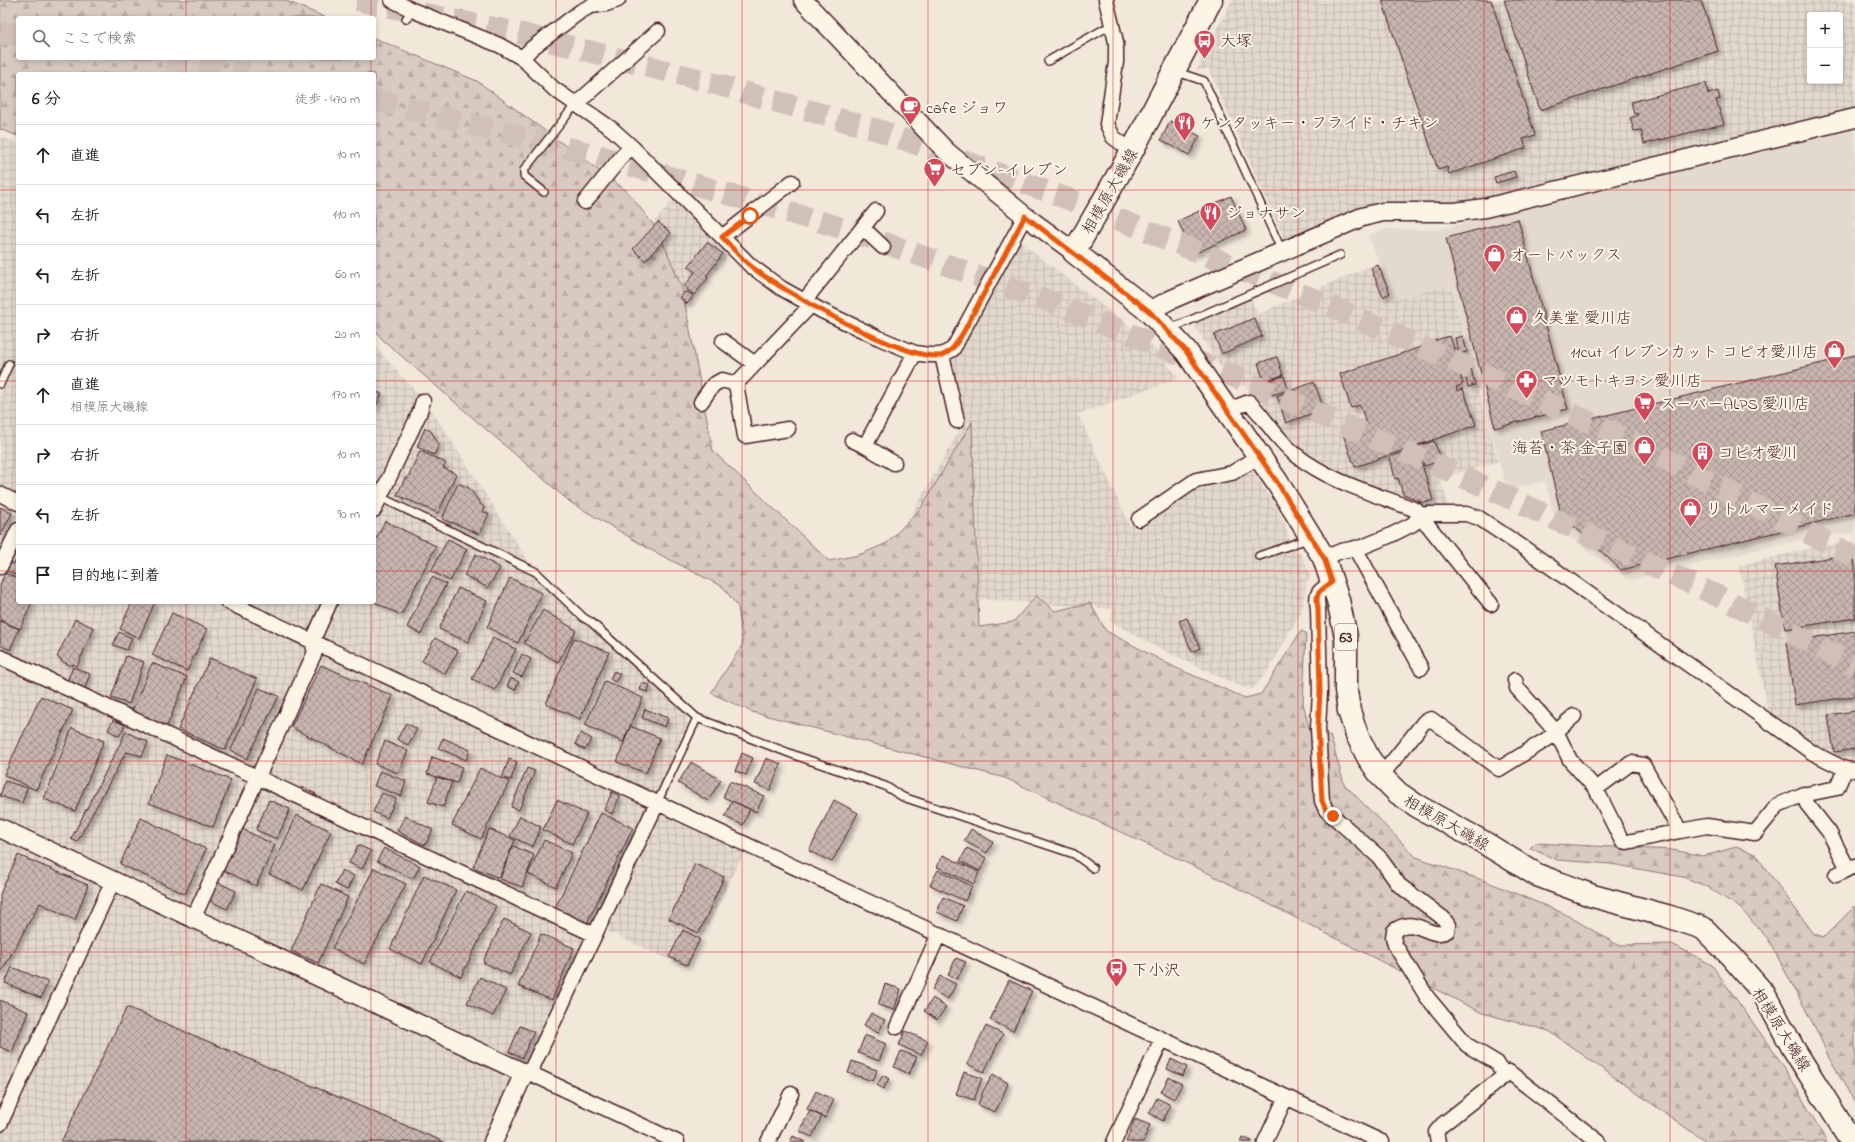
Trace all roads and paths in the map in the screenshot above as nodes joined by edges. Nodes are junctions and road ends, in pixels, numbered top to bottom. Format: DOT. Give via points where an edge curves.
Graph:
graph roads {
  1 [pos="392,0"];
  2 [pos="618,0"];
  3 [pos="803,0"];
  4 [pos="1106,0"];
  5 [pos="1212,0"];
  6 [pos="589,3"];
  7 [pos="1114,28"];
  8 [pos="658,32"];
  9 [pos="522,58"];
  10 [pos="1048,61"];
  11 [pos="1174,71"];
  12 [pos="575,105"];
  13 [pos="1855,118"];
  14 [pos="632,148"];
  15 [pos="1132,150"];
  16 [pos="792,182"];
  17 [pos="544,192"];
  18 [pos="585,202"];
  19 [pos="876,211"];
  20 [pos="1025,216"];
  21 [pos="863,228"];
  22 [pos="722,237"];
  23 [pos="883,247"];
  24 [pos="1282,251"];
  25 [pos="1074,252"];
  26 [pos="1340,254"];
  27 [pos="809,303"];
  28 [pos="1149,311"];
  29 [pos="1167,330"];
  30 [pos="723,340"];
  31 [pos="915,352"];
  32 [pos="942,355"];
  33 [pos="9,364"];
  34 [pos="755,364"];
  35 [pos="0,384"];
  36 [pos="736,384"];
  37 [pos="423,401"];
  38 [pos="701,402"];
  39 [pos="1228,410"];
  40 [pos="958,421"];
  41 [pos="788,429"];
  42 [pos="852,440"];
  43 [pos="865,446"];
  44 [pos="1260,456"];
  45 [pos="894,463"];
  46 [pos="0,494"];
  47 [pos="16,501"];
  48 [pos="377,503"];
  49 [pos="1419,517"];
  50 [pos="1139,519"];
  51 [pos="16,534"];
  52 [pos="1310,536"];
  53 [pos="1355,548"];
  54 [pos="1259,556"];
  55 [pos="1324,558"];
  56 [pos="0,567"];
  57 [pos="1332,582"];
  58 [pos="232,604"];
  59 [pos="329,604"];
  60 [pos="1491,604"];
  61 [pos="312,642"];
  62 [pos="0,657"];
  63 [pos="1421,668"];
  64 [pos="1516,680"];
  65 [pos="1574,716"];
  66 [pos="696,718"];
  67 [pos="1557,733"];
  68 [pos="1850,770"];
  69 [pos="1381,776"];
  70 [pos="257,778"];
  71 [pos="1596,789"];
  72 [pos="1804,794"];
  73 [pos="657,803"];
  74 [pos="0,828"];
  75 [pos="1680,831"];
  76 [pos="1093,868"];
  77 [pos="1846,870"];
  78 [pos="113,881"];
  79 [pos="193,919"];
  80 [pos="938,934"];
  81 [pos="595,935"];
  82 [pos="905,1021"];
  83 [pos="1162,1039"];
  84 [pos="524,1073"];
  85 [pos="1504,1074"];
  86 [pos="791,1094"];
  87 [pos="1286,1097"];
  88 [pos="0,1124"];
  89 [pos="493,1142"];
  90 [pos="677,1142"];
  91 [pos="768,1142"];
  92 [pos="1114,1142"];
  93 [pos="1265,1142"];
  94 [pos="1382,1142"];
  95 [pos="1438,1142"];
  96 [pos="1599,1142"];
  97 [pos="1852,1142"];
  1 -- 9 [label="street" via="409,15 499,45"];
  2 -- 6 [label="street" via="606,4"];
  3 -- 20 [label="street" via="946,151"];
  4 -- 7 [label="street"];
  5 -- 11 [label="main road, 相模原大磯線"];
  6 -- 9 [label="street"];
  7 -- 10 [label="lane" via="1104,29"];
  7 -- 15 [label="street" via="1116,62 1107,124 1113,137"];
  8 -- 12 [label="street"];
  9 -- 12 [label="street"];
  11 -- 15 [label="main road, 相模原大磯線"];
  11 -- 24 [label="lane" via="1204,81"];
  12 -- 14 [label="street" via="612,129"];
  12 -- 17 [label="lane" via="524,170 524,176"];
  13 -- 24 [label="street" via="1485,208 1454,212 1384,212 1362,217"];
  14 -- 18 [label="street" via="623,155"];
  14 -- 22 [label="street"];
  15 -- 25 [label="main road, 相模原大磯線"];
  16 -- 22 [label="street"];
  19 -- 21 [label="street"];
  20 -- 25 [label="street"];
  20 -- 32 [label="street" via="963,333 953,349"];
  21 -- 23 [label="street"];
  21 -- 27 [label="street" via="809,296"];
  22 -- 27 [label="street" via="751,266 781,288"];
  24 -- 28 [label="street"];
  25 -- 28 [label="main road, 相模原大磯線 / 63"];
  26 -- 29 [label="lane"];
  27 -- 31 [label="street" via="879,338"];
  27 -- 34 [label="street"];
  28 -- 29 [label="main road, 相模原大磯線 / 63"];
  29 -- 39 [label="main road, 相模原大磯線 / 63" via="1186,351"];
  30 -- 34 [label="street"];
  31 -- 32 [label="street"];
  31 -- 43 [label="street"];
  32 -- 40 [label="street"];
  33 -- 35 [label="lane"];
  34 -- 36 [label="street"];
  36 -- 38 [label="street" via="722,380 713,385"];
  36 -- 41 [label="street" via="739,437"];
  37 -- 48 [label="street"];
  39 -- 44 [label="main road, 相模原大磯線 / 63"];
  39 -- 49 [label="street" via="1249,402 1276,436 1315,469 1339,481 1416,510"];
  42 -- 43 [label="street"];
  43 -- 45 [label="street"];
  44 -- 50 [label="street" via="1232,474 1196,480"];
  44 -- 52 [label="main road, 相模原大磯線 / 63"];
  46 -- 47 [label="street"];
  48 -- 66 [label="lane" via="536,572"];
  49 -- 53 [label="street" via="1413,524 1389,536"];
  49 -- 60 [label="street"];
  49 -- 68 [label="street" via="1428,514 1466,514 1479,518 1813,753"];
  51 -- 56 [label="street"];
  52 -- 54 [label="lane"];
  52 -- 55 [label="main road, 相模原大磯線 / 63"];
  53 -- 55 [label="street"];
  53 -- 63 [label="street" via="1413,640"];
  55 -- 57 [label="main road, 相模原大磯線 / 63"];
  57 -- 69 [label="main road, 相模原大磯線 / 63" via="1346,637 1346,690 1349,711 1357,735"];
  57 -- 85 [label="street" via="1318,592 1316,598 1322,801 1326,810 1379,857 1399,885 1443,918 1448,925 1447,931 1442,934 1412,924 1405,925 1394,931 1395,945 1427,997 1467,1045 1497,1063"];
  58 -- 61 [label="street"];
  59 -- 61 [label="street"];
  61 -- 70 [label="street" via="315,652"];
  61 -- 73 [label="street"];
  62 -- 70 [label="street"];
  64 -- 67 [label="street" via="1517,688"];
  65 -- 67 [label="street" via="1559,728"];
  66 -- 73 [label="lane"];
  66 -- 76 [label="lane" via="885,786 903,797 1074,854"];
  67 -- 69 [label="street" via="1499,768 1471,756 1431,720 1424,722"];
  67 -- 71 [label="street" via="1570,760"];
  68 -- 72 [label="street" via="1837,788"];
  69 -- 97 [label="main road, 相模原大磯線 / 63" via="1398,793 1417,806 1537,875 1593,896 1703,928 1764,994 1793,1048"];
  70 -- 79 [label="street"];
  70 -- 81 [label="street"];
  71 -- 75 [label="street" via="1622,841"];
  71 -- 75 [label="street" via="1631,763 1643,765"];
  72 -- 75 [label="street" via="1778,805 1755,833 1708,826"];
  72 -- 77 [label="street" via="1807,804 1829,832"];
  73 -- 80 [label="street"];
  73 -- 81 [label="street"];
  74 -- 78 [label="street"];
  78 -- 79 [label="street"];
  78 -- 88 [label="street"];
  79 -- 84 [label="street"];
  80 -- 82 [label="street"];
  80 -- 83 [label="street"];
  81 -- 84 [label="street" via="531,1070"];
  83 -- 87 [label="street"];
  83 -- 92 [label="street" via="1137,1107"];
  84 -- 89 [label="street"];
  84 -- 90 [label="street" via="534,1075"];
  85 -- 95 [label="street" via="1442,1125 1436,1132"];
  85 -- 96 [label="street" via="1509,1072"];
  86 -- 91 [label="street"];
  87 -- 93 [label="street"];
  87 -- 94 [label="street"];
}
